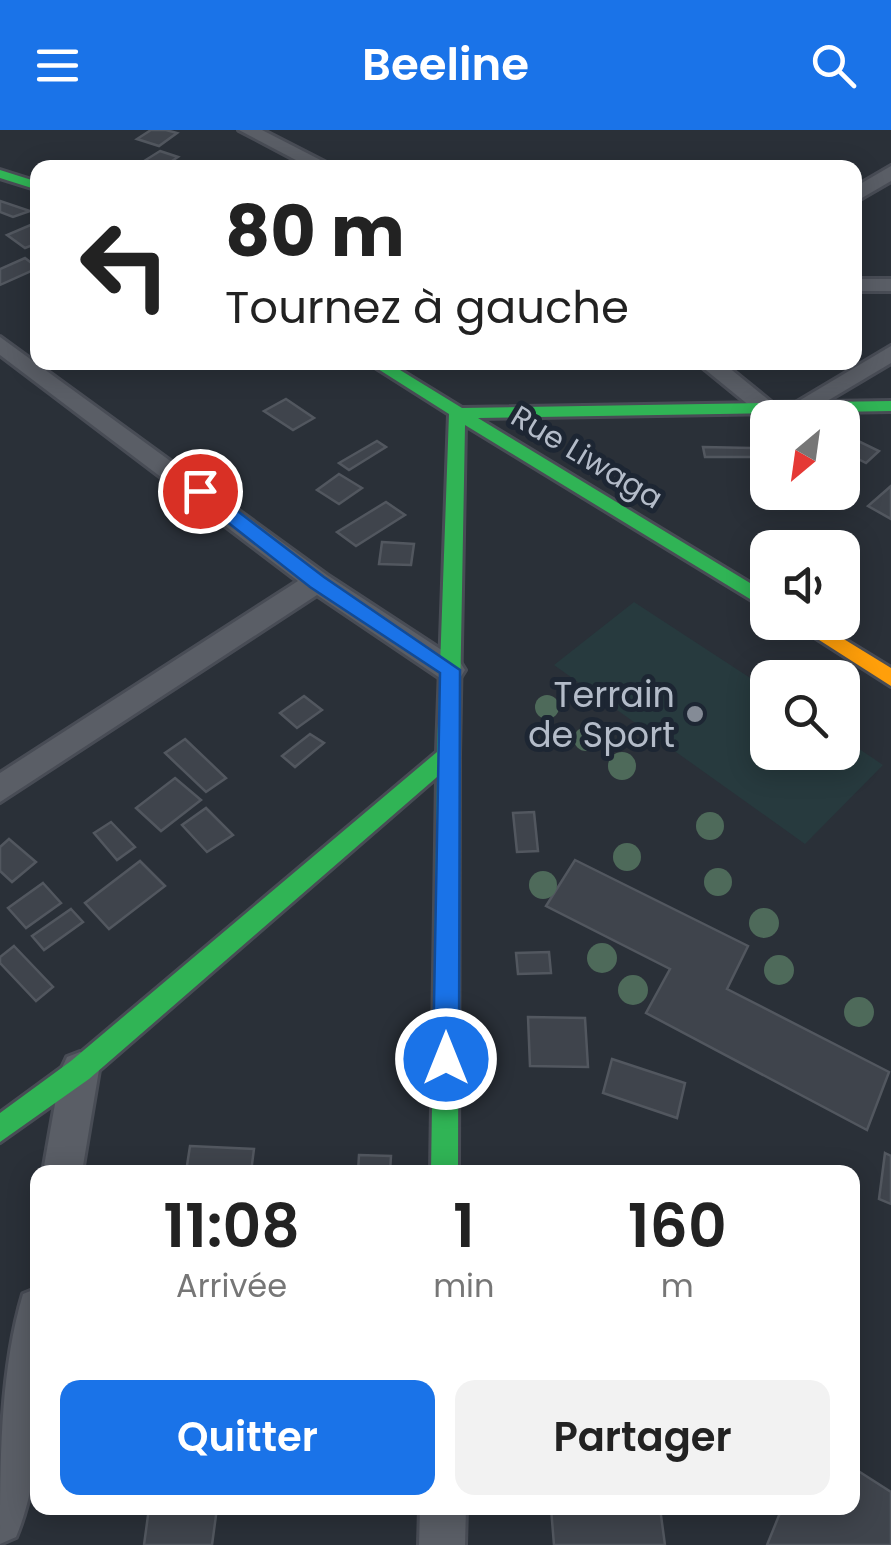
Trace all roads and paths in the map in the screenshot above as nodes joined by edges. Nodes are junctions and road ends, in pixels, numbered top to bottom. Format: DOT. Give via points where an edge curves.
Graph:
graph roads {
  1 [pos="248,130"];
  2 [pos="310,160"];
  3 [pos="891,172"];
  4 [pos="0,174"];
  5 [pos="30,183"];
  6 [pos="862,191"];
  7 [pos="862,285"];
  8 [pos="891,285"];
  9 [pos="0,344"];
  10 [pos="891,353"];
  11 [pos="30,367"];
  12 [pos="35,370"];
  13 [pos="388,370"];
  14 [pos="717,370"];
  15 [pos="756,400"];
  16 [pos="811,400"];
  17 [pos="860,405"];
  18 [pos="750,406"];
  19 [pos="891,406"];
  20 [pos="458,413"];
  21 [pos="317,582"];
  22 [pos="750,592"];
  23 [pos="829,640"];
  24 [pos="450,670"];
  25 [pos="891,678"];
  26 [pos="448,755"];
  27 [pos="0,790"];
  28 [pos="80,1070"];
  29 [pos="0,1129"];
  30 [pos="63,1165"];
  31 [pos="445,1165"];
  32 [pos="30,1353"];
  33 [pos="443,1515"];
  34 [pos="0,1521"];
  35 [pos="442,1545"];
  1 -- 2 [label="street"];
  3 -- 6 [label="street"];
  4 -- 5 [label="street"];
  7 -- 8 [label="street"];
  9 -- 11 [label="street"];
  10 -- 16 [label="street"];
  12 -- 21 [label="street"];
  13 -- 20 [label="street, Rue Liwaga"];
  14 -- 15 [label="street"];
  17 -- 19 [label="street"];
  18 -- 20 [label="street"];
  20 -- 22 [label="street, Rue Liwaga"];
  20 -- 24 [label="street"];
  21 -- 24 [label="street"];
  21 -- 27 [label="street"];
  23 -- 25 [label="street"];
  24 -- 26 [label="street"];
  26 -- 28 [label="street"];
  26 -- 31 [label="street"];
  28 -- 29 [label="street"];
  28 -- 30 [label="street"];
  32 -- 34 [label="street"];
  33 -- 35 [label="street"];
}
